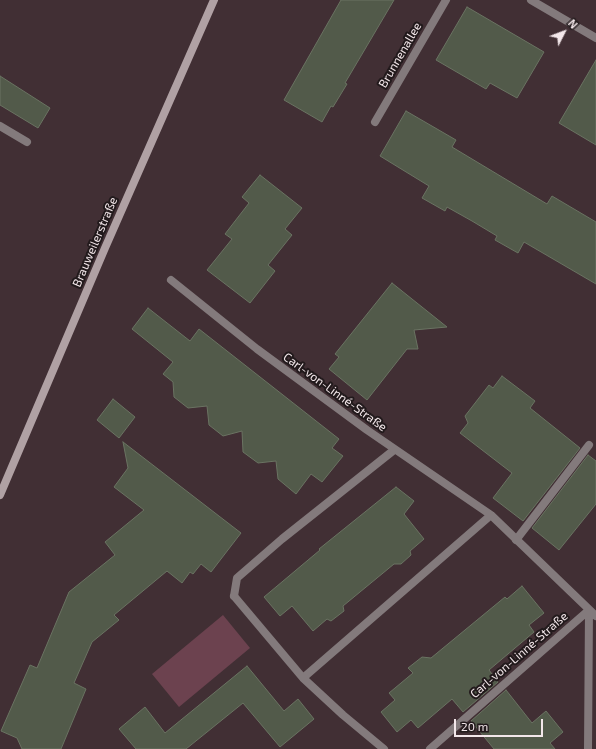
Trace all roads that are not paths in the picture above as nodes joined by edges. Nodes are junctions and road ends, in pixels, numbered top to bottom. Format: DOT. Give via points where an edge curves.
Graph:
graph roads {
  1 [pos="214,0"];
  2 [pos="446,0"];
  3 [pos="531,0"];
  4 [pos="596,38"];
  5 [pos="375,122"];
  6 [pos="0,126"];
  7 [pos="27,142"];
  8 [pos="171,280"];
  9 [pos="589,445"];
  10 [pos="394,450"];
  11 [pos="0,495"];
  12 [pos="491,515"];
  13 [pos="516,540"];
  14 [pos="589,610"];
  15 [pos="596,616"];
  16 [pos="303,678"];
  17 [pos="384,749"];
  18 [pos="430,749"];
  19 [pos="588,749"];
  1 -- 11 [label="main road, Brauweilerstraße"];
  2 -- 5 [label="street, Brunnenallee"];
  3 -- 4 [label="street"];
  6 -- 7 [label="street"];
  8 -- 10 [label="street, Carl-von-Linné-Straße" via="257,349"];
  9 -- 13 [label="street"];
  10 -- 12 [label="street, Carl-von-Linné-Straße"];
  10 -- 16 [label="street" via="237,578 234,596"];
  12 -- 13 [label="street, Carl-von-Linné-Straße"];
  12 -- 16 [label="street"];
  13 -- 14 [label="street, Carl-von-Linné-Straße"];
  14 -- 15 [label="street, Carl-von-Linné-Straße"];
  14 -- 18 [label="street, Carl-von-Linné-Straße"];
  14 -- 19 [label="street"];
  16 -- 17 [label="street"];
}
